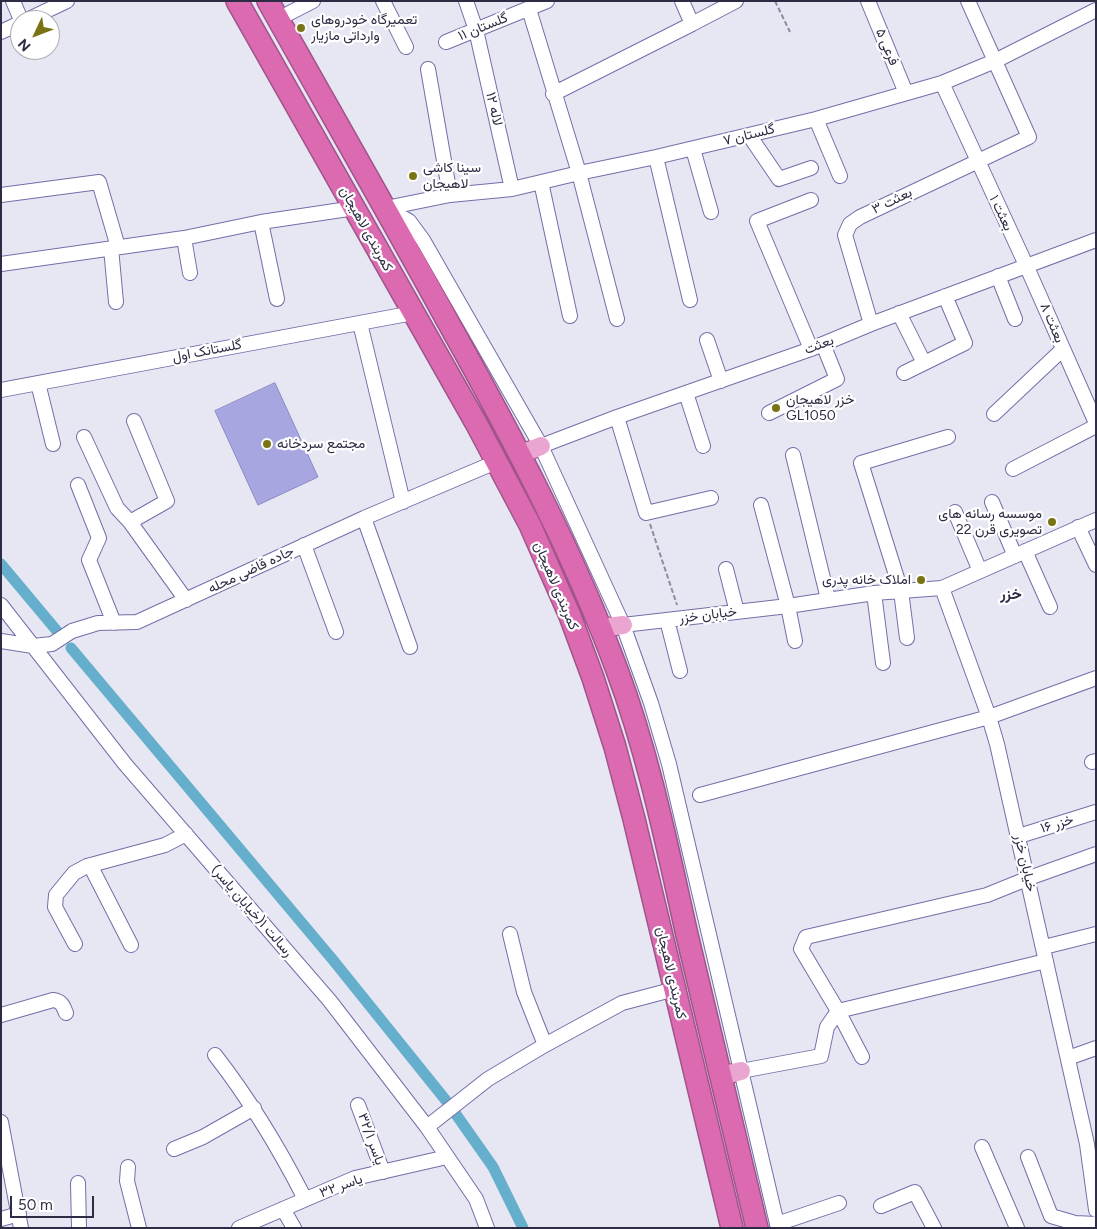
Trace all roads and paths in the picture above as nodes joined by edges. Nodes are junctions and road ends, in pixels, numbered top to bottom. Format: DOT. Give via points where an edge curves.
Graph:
graph roads {
  1 [pos="67,1"];
  2 [pos="237,1"];
  3 [pos="313,1"];
  4 [pos="383,1"];
  5 [pos="466,1"];
  6 [pos="547,1"];
  7 [pos="682,1"];
  8 [pos="736,1"];
  9 [pos="775,1"];
  10 [pos="868,1"];
  11 [pos="968,1"];
  12 [pos="529,9"];
  13 [pos="48,10"];
  14 [pos="273,10"];
  15 [pos="1096,10"];
  16 [pos="692,24"];
  17 [pos="476,30"];
  18 [pos="790,32"];
  19 [pos="446,42"];
  20 [pos="406,46"];
  21 [pos="995,61"];
  22 [pos="428,69"];
  23 [pos="942,83"];
  24 [pos="906,93"];
  25 [pos="553,94"];
  26 [pos="328,109"];
  27 [pos="816,118"];
  28 [pos="305,122"];
  29 [pos="749,135"];
  30 [pos="693,149"];
  31 [pos="656,157"];
  32 [pos="976,160"];
  33 [pos="811,168"];
  34 [pos="579,173"];
  35 [pos="840,176"];
  36 [pos="541,182"];
  37 [pos="512,189"];
  38 [pos="1,195"];
  39 [pos="450,195"];
  40 [pos="811,200"];
  41 [pos="354,208"];
  42 [pos="386,208"];
  43 [pos="711,212"];
  44 [pos="261,222"];
  45 [pos="184,238"];
  46 [pos="1096,240"];
  47 [pos="115,248"];
  48 [pos="1,264"];
  49 [pos="1026,265"];
  50 [pos="190,273"];
  51 [pos="998,276"];
  52 [pos="945,296"];
  53 [pos="277,299"];
  54 [pos="690,300"];
  55 [pos="116,302"];
  56 [pos="413,313"];
  57 [pos="899,313"];
  58 [pos="570,316"];
  59 [pos="1015,319"];
  60 [pos="617,320"];
  61 [pos="360,323"];
  62 [pos="871,324"];
  63 [pos="707,340"];
  64 [pos="817,346"];
  65 [pos="1063,349"];
  66 [pos="924,363"];
  67 [pos="904,373"];
  68 [pos="721,381"];
  69 [pos="38,383"];
  70 [pos="1,390"];
  71 [pos="686,393"];
  72 [pos="769,413"];
  73 [pos="994,414"];
  74 [pos="618,417"];
  75 [pos="134,421"];
  76 [pos="1096,425"];
  77 [pos="948,437"];
  78 [pos="84,438"];
  79 [pos="53,444"];
  80 [pos="541,446"];
  81 [pos="703,446"];
  82 [pos="521,454"];
  83 [pos="793,455"];
  84 [pos="496,462"];
  85 [pos="1013,469"];
  86 [pos="78,485"];
  87 [pos="711,498"];
  88 [pos="402,502"];
  89 [pos="992,502"];
  90 [pos="761,504"];
  91 [pos="956,512"];
  92 [pos="646,513"];
  93 [pos="364,518"];
  94 [pos="1096,520"];
  95 [pos="130,522"];
  96 [pos="1078,528"];
  97 [pos="304,545"];
  98 [pos="1020,553"];
  99 [pos="1096,566"];
  100 [pos="726,569"];
  101 [pos="980,571"];
  102 [pos="942,588"];
  103 [pos="901,591"];
  104 [pos="874,593"];
  105 [pos="828,599"];
  106 [pos="186,600"];
  107 [pos="1,605"];
  108 [pos="788,606"];
  109 [pos="1050,607"];
  110 [pos="737,612"];
  111 [pos="682,618"];
  112 [pos="667,620"];
  113 [pos="114,623"];
  114 [pos="624,625"];
  115 [pos="600,628"];
  116 [pos="336,632"];
  117 [pos="907,638"];
  118 [pos="1,641"];
  119 [pos="795,641"];
  120 [pos="33,646"];
  121 [pos="410,647"];
  122 [pos="883,662"];
  123 [pos="680,671"];
  124 [pos="1096,678"];
  125 [pos="989,717"];
  126 [pos="700,795"];
  127 [pos="1096,812"];
  128 [pos="186,834"];
  129 [pos="1019,836"];
  130 [pos="1096,854"];
  131 [pos="90,865"];
  132 [pos="1028,878"];
  133 [pos="510,934"];
  134 [pos="1096,934"];
  135 [pos="75,944"];
  136 [pos="131,945"];
  137 [pos="1045,954"];
  138 [pos="675,989"];
  139 [pos="838,1011"];
  140 [pos="66,1013"];
  141 [pos="1,1015"];
  142 [pos="545,1045"];
  143 [pos="1096,1048"];
  144 [pos="215,1055"];
  145 [pos="862,1057"];
  146 [pos="1068,1058"];
  147 [pos="741,1071"];
  148 [pos="721,1076"];
  149 [pos="358,1105"];
  150 [pos="254,1108"];
  151 [pos="1,1122"];
  152 [pos="426,1127"];
  153 [pos="1087,1144"];
  154 [pos="982,1147"];
  155 [pos="174,1149"];
  156 [pos="447,1157"];
  157 [pos="1028,1158"];
  158 [pos="1096,1161"];
  159 [pos="128,1167"];
  160 [pos="383,1172"];
  161 [pos="78,1184"];
  162 [pos="304,1199"];
  163 [pos="839,1203"];
  164 [pos="881,1206"];
  165 [pos="283,1209"];
  166 [pos="1096,1210"];
  167 [pos="1,1219"];
  168 [pos="20,1221"];
  169 [pos="1096,1224"];
  170 [pos="771,1226"];
  171 [pos="79,1228"];
  172 [pos="140,1228"];
  173 [pos="239,1228"];
  174 [pos="294,1228"];
  175 [pos="487,1228"];
  176 [pos="732,1228"];
  177 [pos="934,1228"];
  178 [pos="1017,1228"];
  1 -- 13 [label="street"];
  2 -- 28 [label="highway, کمربندی لاهیجان"];
  3 -- 14 [label="street"];
  4 -- 20 [label="street"];
  5 -- 17 [label="street, لاله ۱۲"];
  6 -- 12 [label="street, گلستان ۱۱"];
  7 -- 16 [label="street"];
  8 -- 16 [label="street"];
  9 -- 18 [label="path"];
  10 -- 24 [label="street, فرعی ۵"];
  11 -- 21 [label="street"];
  12 -- 17 [label="street, گلستان ۱۱"];
  12 -- 25 [label="street"];
  14 -- 26 [label="highway, کمربندی لاهیجان"];
  15 -- 21 [label="street, گلستان ۷"];
  16 -- 25 [label="street"];
  17 -- 19 [label="street, گلستان ۱۱"];
  17 -- 37 [label="street, لاله ۱۲"];
  21 -- 23 [label="street, گلستان ۷"];
  21 -- 32 [label="street, بعثت ۳" via="1029,137"];
  22 -- 39 [label="street"];
  23 -- 24 [label="street, گلستان ۷"];
  23 -- 32 [label="street, بعثت ۱"];
  24 -- 27 [label="street, گلستان ۷"];
  25 -- 34 [label="street"];
  26 -- 28 [label="highway"];
  26 -- 42 [label="highway, کمربندی لاهیجان"];
  27 -- 29 [label="street, گلستان ۷"];
  27 -- 35 [label="street"];
  28 -- 41 [label="highway, کمربندی لاهیجان"];
  29 -- 30 [label="street, گلستان ۷"];
  29 -- 33 [label="street" via="779,179"];
  30 -- 31 [label="street, گلستان ۷"];
  30 -- 43 [label="street"];
  31 -- 34 [label="street, گلستان ۷"];
  31 -- 54 [label="street"];
  32 -- 49 [label="street, بعثت ۱"];
  32 -- 62 [label="street, بعثت ۳" via="850,224 845,235"];
  34 -- 36 [label="street, گلستان ۷"];
  34 -- 60 [label="street"];
  36 -- 37 [label="street, گلستان ۷"];
  36 -- 58 [label="street"];
  37 -- 39 [label="street, گلستان ۷"];
  38 -- 47 [label="street" via="99,182"];
  39 -- 42 [label="street, گلستان ۷"];
  40 -- 64 [label="street" via="757,221"];
  41 -- 44 [label="street"];
  41 -- 56 [label="highway, کمربندی لاهیجان"];
  42 -- 80 [label="street" via="409,220 423,240"];
  42 -- 82 [label="highway, کمربندی لاهیجان"];
  44 -- 45 [label="street"];
  44 -- 53 [label="street"];
  45 -- 47 [label="street"];
  45 -- 50 [label="street"];
  46 -- 49 [label="street, بعثت"];
  47 -- 48 [label="street"];
  47 -- 55 [label="street"];
  49 -- 51 [label="street, بعثت"];
  49 -- 65 [label="street, بعثت ۸"];
  51 -- 52 [label="street, بعثت"];
  51 -- 59 [label="street"];
  52 -- 57 [label="street, بعثت"];
  52 -- 66 [label="street" via="965,343"];
  56 -- 61 [label="street, گلستانک اول"];
  56 -- 84 [label="highway, کمربندی لاهیجان"];
  57 -- 62 [label="street, بعثت"];
  57 -- 66 [label="street"];
  61 -- 69 [label="street, گلستانک اول"];
  61 -- 88 [label="street"];
  62 -- 64 [label="street, بعثت"];
  63 -- 68 [label="street"];
  64 -- 68 [label="street, بعثت"];
  64 -- 72 [label="street" via="837,379"];
  65 -- 73 [label="street"];
  65 -- 76 [label="street, بعثت ۸"];
  66 -- 67 [label="street"];
  68 -- 71 [label="street, بعثت"];
  69 -- 70 [label="street, گلستانک اول"];
  69 -- 79 [label="street"];
  71 -- 74 [label="street, بعثت"];
  71 -- 81 [label="street"];
  74 -- 80 [label="street, بعثت"];
  74 -- 92 [label="street"];
  75 -- 95 [label="street" via="167,501"];
  76 -- 85 [label="street"];
  77 -- 103 [label="street" via="861,463"];
  78 -- 95 [label="street" via="117,508"];
  80 -- 82 [label="main road"];
  80 -- 114 [label="street"];
  82 -- 115 [label="highway, کمربندی لاهیجان"];
  83 -- 105 [label="street"];
  84 -- 88 [label="street, جاده قاضی محله"];
  84 -- 138 [label="highway, کمربندی لاهیجان" via="530,525 593,678 634,819"];
  86 -- 113 [label="street" via="99,538 89,560"];
  87 -- 92 [label="street"];
  88 -- 93 [label="street, جاده قاضی محله"];
  89 -- 98 [label="street"];
  90 -- 108 [label="street"];
  91 -- 101 [label="street"];
  92 -- 111 [label="path"];
  93 -- 97 [label="street, جاده قاضی محله"];
  93 -- 121 [label="street"];
  94 -- 96 [label="street, خیابان خزر"];
  95 -- 106 [label="street"];
  96 -- 98 [label="street, خیابان خزر"];
  96 -- 99 [label="street"];
  97 -- 106 [label="street, جاده قاضی محله"];
  97 -- 116 [label="street"];
  98 -- 101 [label="street, خیابان خزر"];
  98 -- 109 [label="street"];
  100 -- 110 [label="street"];
  101 -- 102 [label="street, خیابان خزر"];
  102 -- 103 [label="street, خیابان خزر"];
  102 -- 125 [label="street, خیابان خزر"];
  103 -- 104 [label="street, خیابان خزر"];
  103 -- 117 [label="street"];
  104 -- 105 [label="street, خیابان خزر"];
  104 -- 122 [label="street"];
  105 -- 108 [label="street, خیابان خزر"];
  106 -- 113 [label="street, جاده قاضی محله" via="137,622"];
  107 -- 120 [label="street, رسالت ۱(خیابان یاسر)"];
  108 -- 110 [label="street, خیابان خزر"];
  108 -- 119 [label="street"];
  110 -- 111 [label="street, خیابان خزر"];
  111 -- 112 [label="street, خیابان خزر"];
  112 -- 114 [label="street, خیابان خزر"];
  112 -- 123 [label="street"];
  113 -- 120 [label="street, جاده قاضی محله" via="98,623 72,631 52,644"];
  114 -- 115 [label="main road"];
  114 -- 147 [label="street" via="669,764"];
  115 -- 148 [label="highway, کمربندی لاهیجان" via="640,740"];
  118 -- 120 [label="street, جاده قاضی محله"];
  120 -- 128 [label="street, رسالت ۱(خیابان یاسر)" via="125,764"];
  124 -- 125 [label="street"];
  125 -- 126 [label="street"];
  125 -- 129 [label="street, خیابان خزر"];
  127 -- 129 [label="street, خزر ۱۶"];
  128 -- 131 [label="street" via="166,845"];
  128 -- 152 [label="street, رسالت ۱(خیابان یاسر)" via="330,1000"];
  129 -- 132 [label="street, خیابان خزر"];
  130 -- 132 [label="street"];
  131 -- 135 [label="street" via="74,873 54,901"];
  131 -- 136 [label="street"];
  132 -- 137 [label="street, خیابان خزر"];
  132 -- 139 [label="street" via="987,895 950,905 806,937 801,949"];
  133 -- 142 [label="street" via="524,992"];
  134 -- 137 [label="street"];
  137 -- 139 [label="street"];
  137 -- 146 [label="street, خیابان خزر"];
  138 -- 142 [label="street" via="622,1003"];
  138 -- 176 [label="highway, کمربندی لاهیجان"];
  139 -- 145 [label="street"];
  139 -- 147 [label="street" via="827,1027 821,1056"];
  140 -- 141 [label="street" via="62,1004 53,1000"];
  142 -- 152 [label="street" via="501,1070"];
  143 -- 146 [label="street"];
  144 -- 150 [label="street"];
  146 -- 153 [label="street, خیابان خزر"];
  147 -- 148 [label="main road"];
  147 -- 170 [label="street"];
  148 -- 170 [label="highway, کمربندی لاهیجان"];
  149 -- 160 [label="street, یاسر ۳۲/۱"];
  150 -- 155 [label="street" via="203,1137"];
  150 -- 162 [label="street"];
  151 -- 168 [label="street"];
  152 -- 156 [label="street, رسالت ۱(خیابان یاسر)"];
  153 -- 158 [label="street"];
  153 -- 166 [label="street"];
  154 -- 178 [label="street"];
  156 -- 160 [label="street, یاسر ۳۲"];
  156 -- 175 [label="street, رسالت ۱(خیابان یاسر)" via="476,1199"];
  157 -- 169 [label="street" via="1051,1216 1075,1223"];
  159 -- 172 [label="street" via="126,1181"];
  160 -- 162 [label="street, یاسر ۳۲" via="355,1178"];
  161 -- 171 [label="street"];
  162 -- 165 [label="street, یاسر ۳۲"];
  163 -- 170 [label="street"];
  164 -- 177 [label="street" via="915,1192"];
  165 -- 173 [label="street, یاسر ۳۲"];
  165 -- 174 [label="street"];
  167 -- 168 [label="street"];
}
